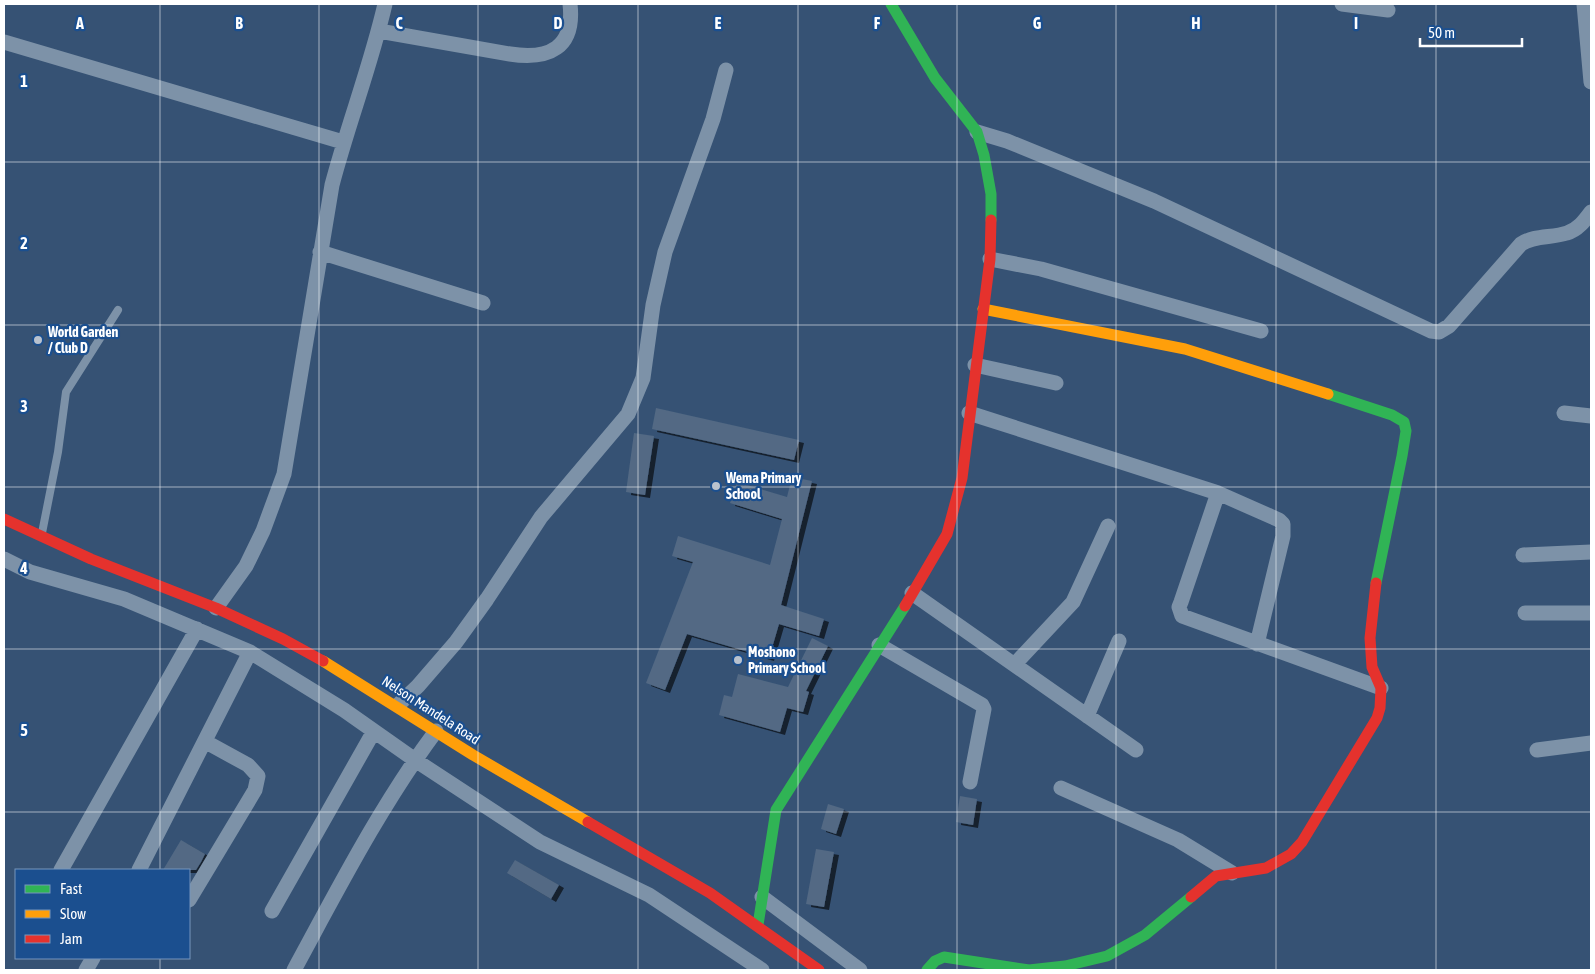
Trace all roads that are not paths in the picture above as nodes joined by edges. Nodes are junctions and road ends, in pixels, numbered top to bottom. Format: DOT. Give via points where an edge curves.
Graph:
graph roads {
  1 [pos="385,4"];
  2 [pos="570,4"];
  3 [pos="891,4"];
  4 [pos="1342,4"];
  5 [pos="1584,4"];
  6 [pos="1388,10"];
  7 [pos="379,30"];
  8 [pos="4,42"];
  9 [pos="726,70"];
  10 [pos="1591,82"];
  11 [pos="977,132"];
  12 [pos="343,142"];
  13 [pos="1591,212"];
  14 [pos="320,252"];
  15 [pos="990,259"];
  16 [pos="483,302"];
  17 [pos="983,309"];
  18 [pos="118,310"];
  19 [pos="1261,331"];
  20 [pos="975,365"];
  21 [pos="1056,383"];
  22 [pos="969,413"];
  23 [pos="1564,413"];
  24 [pos="1591,416"];
  25 [pos="1218,493"];
  26 [pos="4,519"];
  27 [pos="1108,526"];
  28 [pos="41,537"];
  29 [pos="1591,552"];
  30 [pos="1523,555"];
  31 [pos="4,559"];
  32 [pos="912,593"];
  33 [pos="216,608"];
  34 [pos="1525,613"];
  35 [pos="1591,613"];
  36 [pos="197,629"];
  37 [pos="1119,641"];
  38 [pos="1257,644"];
  39 [pos="879,645"];
  40 [pos="250,652"];
  41 [pos="1015,664"];
  42 [pos="1380,688"];
  43 [pos="398,705"];
  44 [pos="1087,716"];
  45 [pos="374,731"];
  46 [pos="436,731"];
  47 [pos="206,742"];
  48 [pos="1591,743"];
  49 [pos="1136,750"];
  50 [pos="1537,750"];
  51 [pos="415,760"];
  52 [pos="970,782"];
  53 [pos="1061,788"];
  54 [pos="62,869"];
  55 [pos="140,869"];
  56 [pos="1232,873"];
  57 [pos="762,897"];
  58 [pos="190,898"];
  59 [pos="272,911"];
  60 [pos="758,926"];
  61 [pos="92,959"];
  62 [pos="86,970"];
  63 [pos="294,970"];
  64 [pos="762,970"];
  65 [pos="819,970"];
  66 [pos="860,970"];
  67 [pos="927,970"];
  1 -- 7 [label="street"];
  2 -- 7 [label="street" via="568,32 556,48 542,56 510,54"];
  3 -- 11 [label="street" via="935,78"];
  4 -- 6 [label="street"];
  5 -- 10 [label="street"];
  7 -- 12 [label="street"];
  8 -- 12 [label="street"];
  9 -- 43 [label="street" via="713,119 665,252 653,306 643,378 628,414 540,517 456,642"];
  11 -- 13 [label="street" via="1007,141 1154,201 1431,331 1439,332 1449,326 1526,240 1567,234"];
  11 -- 15 [label="street" via="991,194"];
  12 -- 14 [label="street"];
  14 -- 16 [label="street"];
  14 -- 33 [label="street" via="284,474 246,566"];
  15 -- 17 [label="street"];
  15 -- 19 [label="street" via="1042,269"];
  17 -- 20 [label="street"];
  17 -- 42 [label="street" via="1185,350 1400,418 1406,426 1406,441 1375,584 1371,619 1370,655"];
  18 -- 28 [label="lane" via="66,392"];
  20 -- 21 [label="street"];
  20 -- 22 [label="street"];
  22 -- 25 [label="street"];
  22 -- 32 [label="street" via="962,478 951,522 932,563"];
  23 -- 24 [label="street"];
  25 -- 38 [label="street" via="1283,524 1283,536"];
  25 -- 38 [label="street" via="1180,602 1180,611 1187,619"];
  26 -- 28 [label="street, Nelson Mandela Road"];
  27 -- 41 [label="street" via="1073,602"];
  28 -- 33 [label="street, Nelson Mandela Road"];
  29 -- 30 [label="street"];
  31 -- 36 [label="street" via="30,572 95,589"];
  32 -- 39 [label="street"];
  32 -- 41 [label="street"];
  33 -- 43 [label="street, Nelson Mandela Road" via="316,656"];
  34 -- 35 [label="street"];
  36 -- 40 [label="street"];
  36 -- 54 [label="street"];
  37 -- 44 [label="street"];
  38 -- 42 [label="street"];
  39 -- 52 [label="street" via="982,705 984,709"];
  39 -- 57 [label="street" via="776,810"];
  40 -- 45 [label="street"];
  40 -- 47 [label="street"];
  41 -- 44 [label="street"];
  42 -- 56 [label="street" via="1377,718 1302,842 1291,854 1266,868"];
  43 -- 46 [label="street, Nelson Mandela Road"];
  44 -- 49 [label="street"];
  45 -- 51 [label="street"];
  45 -- 59 [label="street"];
  46 -- 51 [label="street"];
  46 -- 60 [label="street, Nelson Mandela Road" via="502,773 662,864"];
  47 -- 55 [label="street"];
  47 -- 58 [label="street" via="248,765 258,776 255,790"];
  48 -- 50 [label="street"];
  51 -- 63 [label="street" via="335,893"];
  51 -- 64 [label="street" via="540,842 661,902"];
  53 -- 56 [label="street" via="1178,840"];
  56 -- 67 [label="street" via="1216,876 1145,935 1107,956 1029,970 944,956"];
  57 -- 60 [label="street"];
  57 -- 66 [label="street"];
  60 -- 65 [label="street, Nelson Mandela Road"];
  61 -- 62 [label="street"];
}
